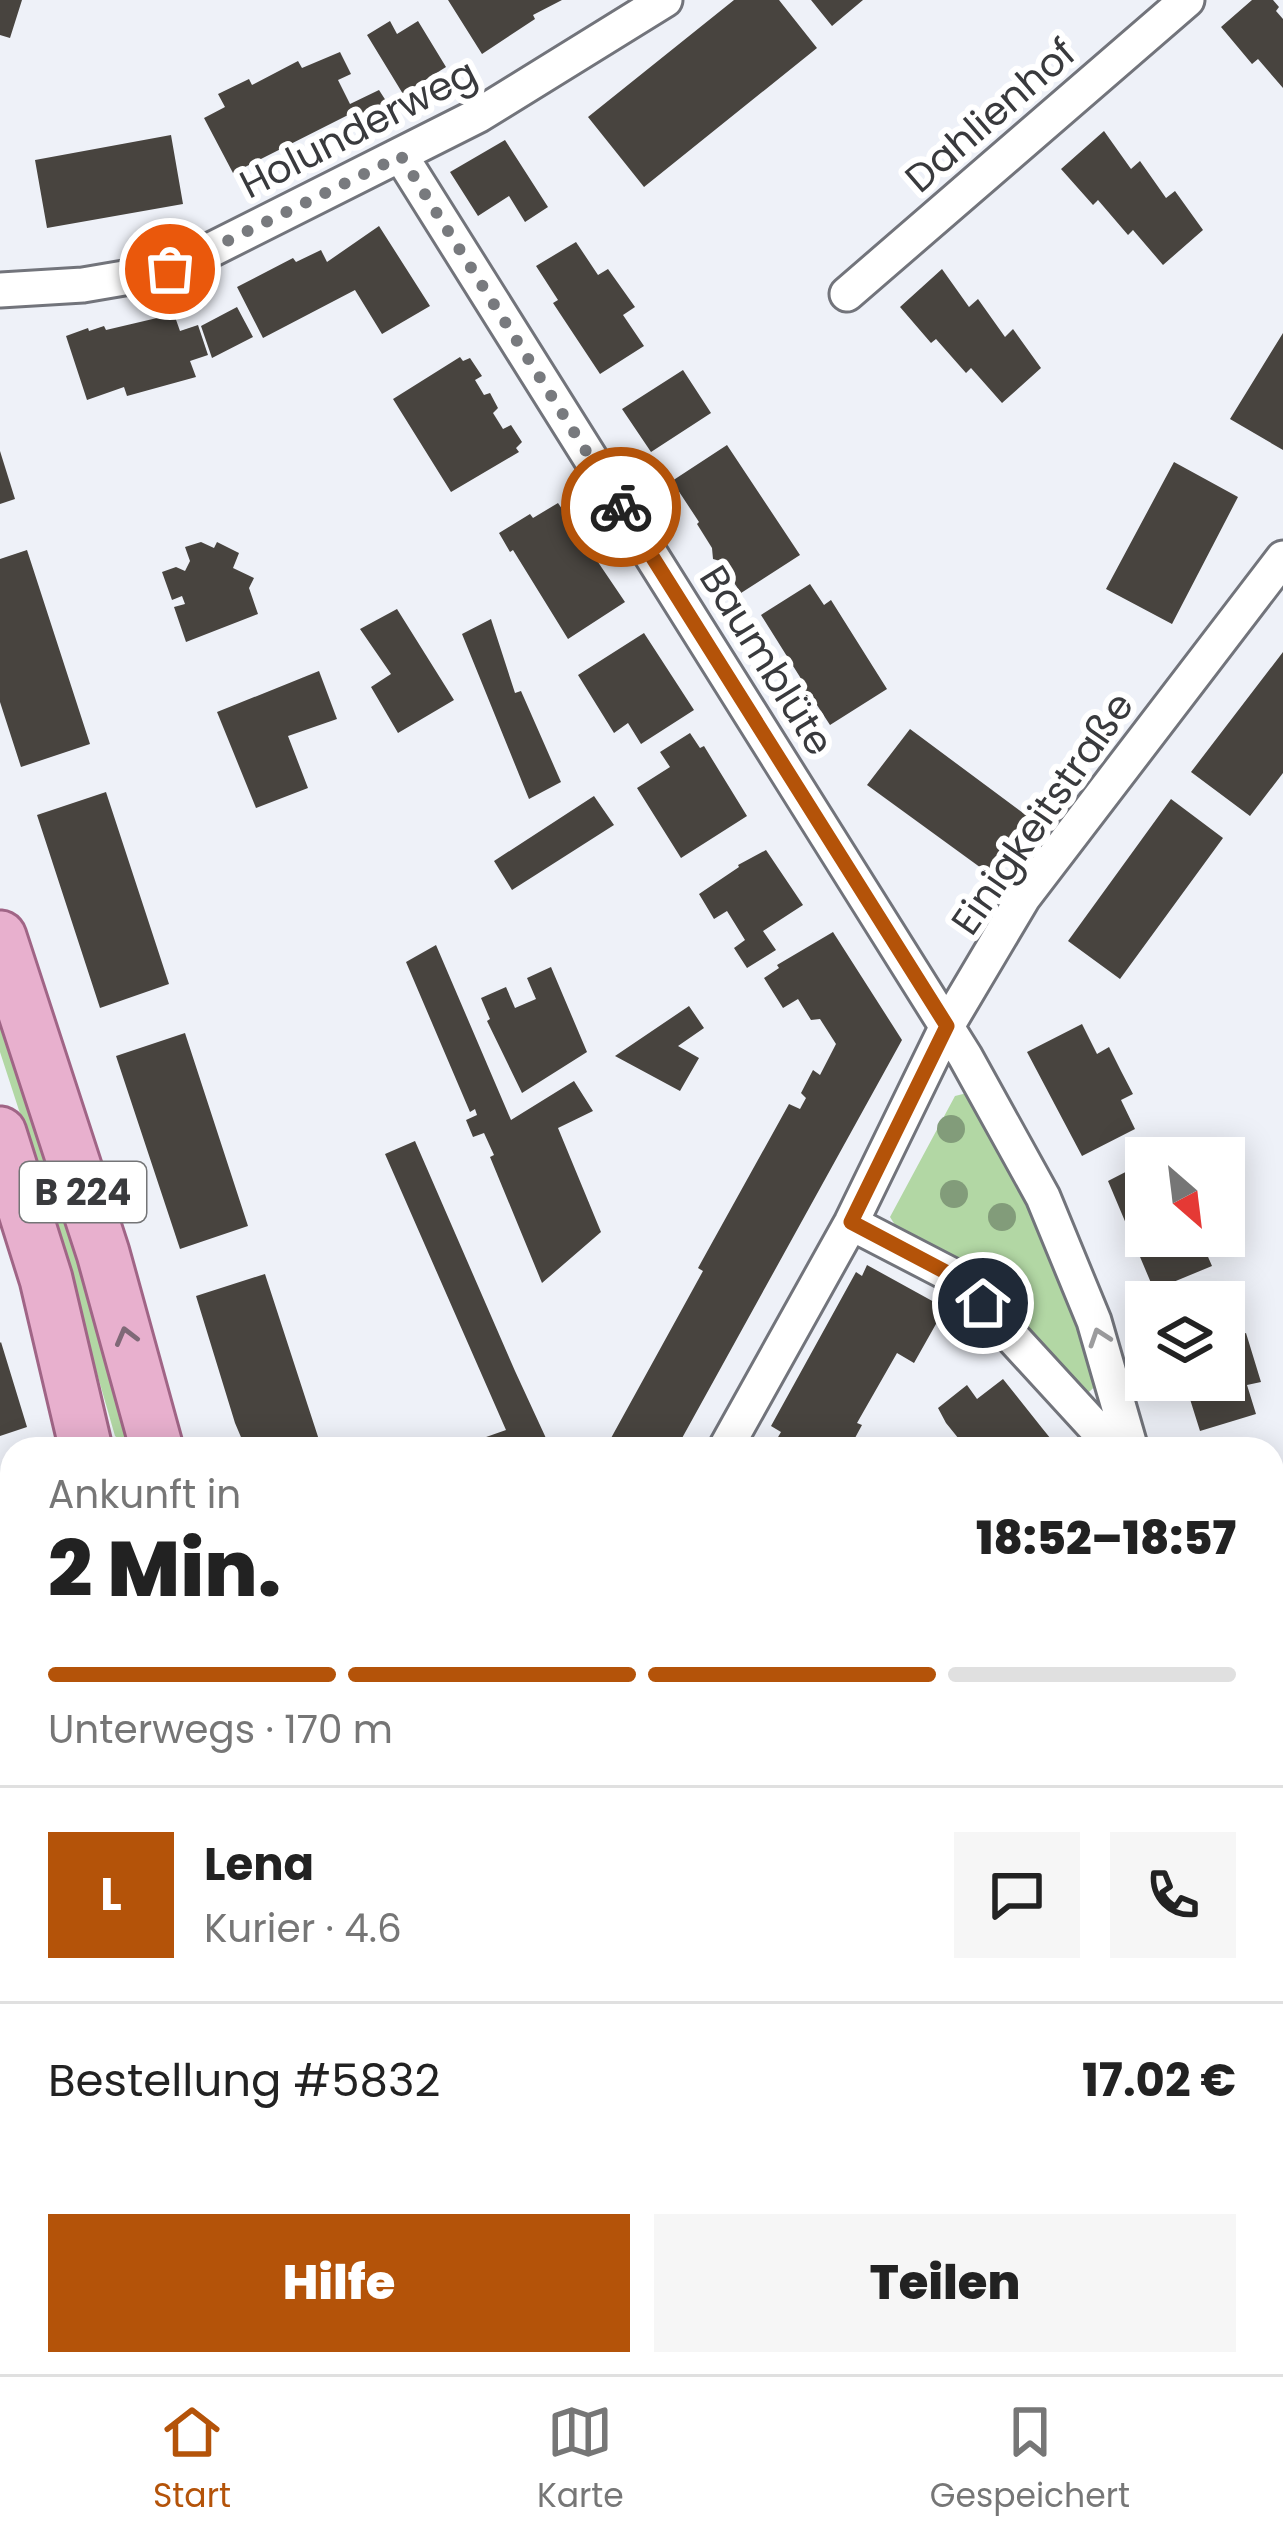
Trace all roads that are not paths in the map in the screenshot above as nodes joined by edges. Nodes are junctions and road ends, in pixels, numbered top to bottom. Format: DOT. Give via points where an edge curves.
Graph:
graph roads {
  1 [pos="664,0"];
  2 [pos="1187,0"];
  3 [pos="401,156"];
  4 [pos="0,290"];
  5 [pos="847,294"];
  6 [pos="1283,558"];
  7 [pos="0,938"];
  8 [pos="947,1026"];
  9 [pos="0,1133"];
  10 [pos="851,1222"];
  11 [pos="83,1437"];
  12 [pos="154,1437"];
  13 [pos="732,1437"];
  14 [pos="1104,1437"];
  15 [pos="1128,1437"];
  1 -- 3 [label="street, Holunderweg"];
  2 -- 5 [label="street, Dahlienhof"];
  3 -- 4 [label="street, Holunderweg" via="170,269"];
  3 -- 8 [label="street, Baumblüte"];
  6 -- 8 [label="street, Einigkeitstraße" via="1023,898"];
  12 -- 7 [label="main road, B 224, one-way"];
  8 -- 10 [label="street, Einigkeitstraße"];
  15 -- 8 [label="street, Baumblüte, one-way" via="1094,1321 1043,1197"];
  9 -- 11 [label="main road, B 224"];
  10 -- 13 [label="street, Einigkeitstraße"];
  10 -- 14 [label="street" via="959,1279"];
}
